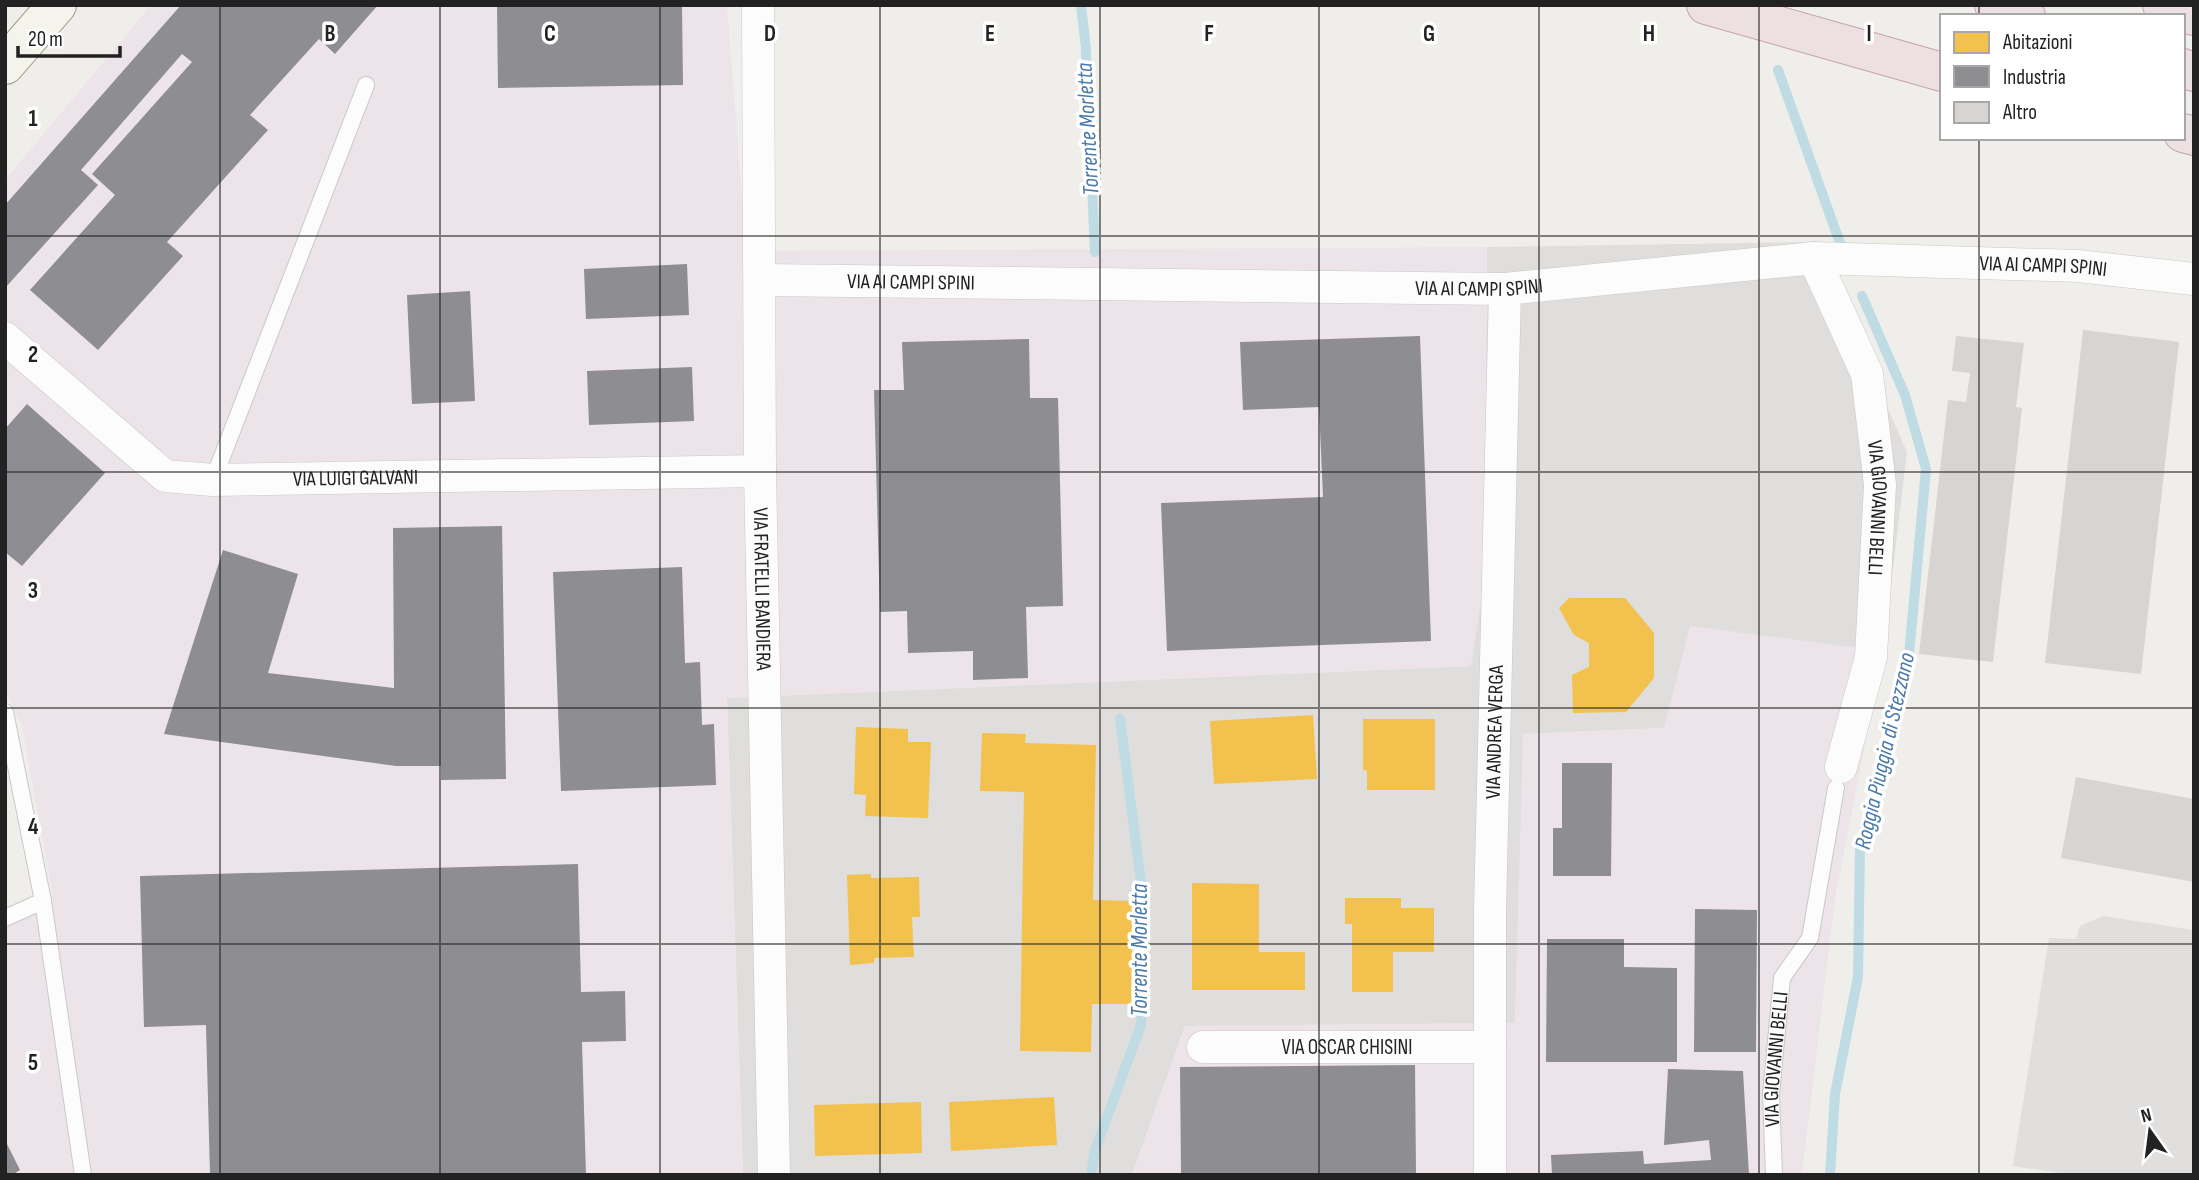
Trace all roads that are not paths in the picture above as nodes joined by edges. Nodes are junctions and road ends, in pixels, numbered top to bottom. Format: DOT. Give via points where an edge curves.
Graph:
graph roads {
  1 [pos="57,5"];
  2 [pos="758,5"];
  3 [pos="1706,5"];
  4 [pos="1994,5"];
  5 [pos="2162,5"];
  6 [pos="2020,14"];
  7 [pos="2194,16"];
  8 [pos="5,65"];
  9 [pos="1940,71"];
  10 [pos="366,85"];
  11 [pos="1814,258"];
  12 [pos="2194,279"];
  13 [pos="761,280"];
  14 [pos="1505,289"];
  15 [pos="5,338"];
  16 [pos="760,471"];
  17 [pos="213,480"];
  18 [pos="5,712"];
  19 [pos="1838,778"];
  20 [pos="43,901"];
  21 [pos="5,918"];
  22 [pos="1490,1046"];
  23 [pos="1203,1047"];
  24 [pos="83,1175"];
  25 [pos="774,1175"];
  26 [pos="1490,1175"];
  27 [pos="1774,1175"];
  1 -- 8 [label="street"];
  2 -- 13 [label="street, VIA FRATELLI BANDIERA"];
  3 -- 9 [label="highway"];
  4 -- 6 [label="highway"];
  5 -- 7 [label="highway"];
  10 -- 17 [label="lane"];
  11 -- 12 [label="street, VIA AI CAMPI SPINI" via="2078,266"];
  11 -- 14 [label="street, VIA AI CAMPI SPINI"];
  11 -- 19 [label="street, VIA GIOVANNI BELLI" via="1867,374 1880,485 1871,657"];
  13 -- 14 [label="street, VIA AI CAMPI SPINI"];
  13 -- 16 [label="street, VIA FRATELLI BANDIERA"];
  14 -- 22 [label="street, VIA ANDREA VERGA"];
  15 -- 17 [label="street, VIA LUIGI GALVANI" via="164,476"];
  16 -- 17 [label="street, VIA LUIGI GALVANI"];
  16 -- 25 [label="street, VIA FRATELLI BANDIERA"];
  18 -- 20 [label="lane"];
  19 -- 27 [label="lane, VIA GIOVANNI BELLI" via="1810,938 1782,978 1771,1094"];
  20 -- 21 [label="lane"];
  20 -- 24 [label="lane"];
  22 -- 23 [label="street, VIA OSCAR CHISINI"];
  22 -- 26 [label="street, VIA ANDREA VERGA"];
}
